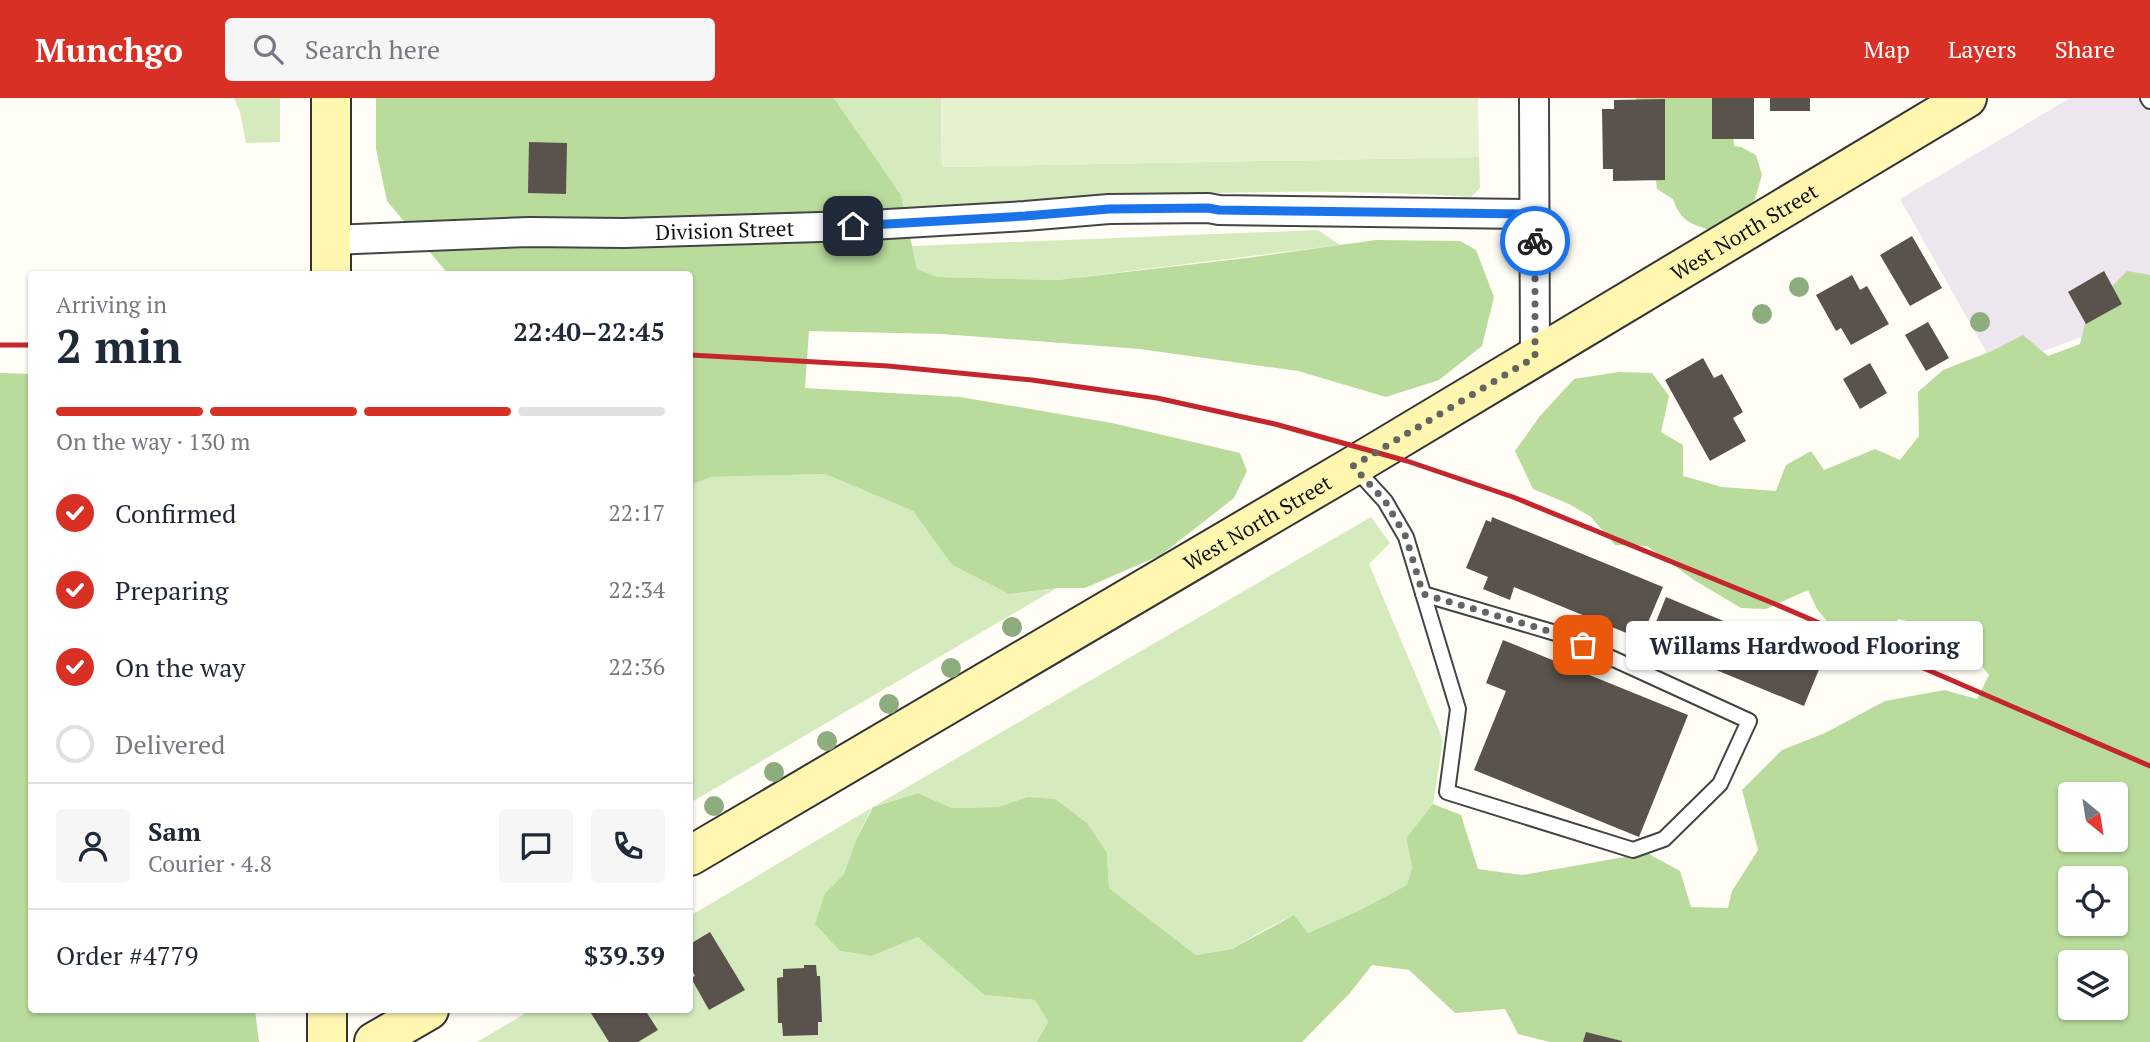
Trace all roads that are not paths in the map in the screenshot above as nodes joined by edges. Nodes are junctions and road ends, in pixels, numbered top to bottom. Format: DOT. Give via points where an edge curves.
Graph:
graph roads {
  1 [pos="331,98"];
  2 [pos="1534,98"];
  3 [pos="1967,98"];
  4 [pos="1535,214"];
  5 [pos="331,257"];
  6 [pos="1535,357"];
  7 [pos="1353,466"];
  8 [pos="1423,594"];
  9 [pos="693,854"];
  10 [pos="327,1013"];
  11 [pos="424,1013"];
  12 [pos="327,1042"];
  13 [pos="374,1042"];
  1 -- 5 [label="street"];
  2 -- 4 [label="street"];
  3 -- 6 [label="street, West North Street"];
  4 -- 5 [label="street, Division Street" via="1109,209 853,226 529,232"];
  4 -- 6 [label="street"];
  6 -- 7 [label="street, West North Street"];
  7 -- 8 [label="lane" via="1385,501 1406,537"];
  7 -- 9 [label="street, West North Street"];
  8 -- 8 [label="lane" via="1458,709 1447,792 1633,850 1664,839 1720,783 1749,721 1559,634"];
  10 -- 12 [label="street"];
  11 -- 13 [label="street"];
}
